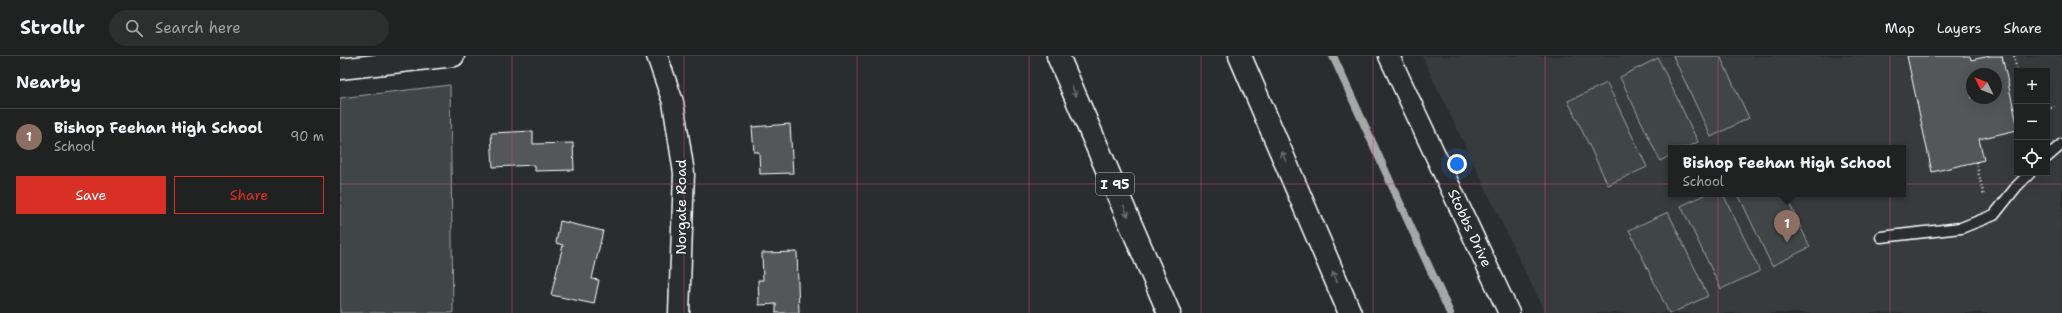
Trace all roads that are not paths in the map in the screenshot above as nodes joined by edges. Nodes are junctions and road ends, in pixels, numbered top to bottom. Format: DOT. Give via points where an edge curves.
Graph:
graph roads {
  1 [pos="454,56"];
  2 [pos="658,56"];
  3 [pos="1058,56"];
  4 [pos="1240,56"];
  5 [pos="1389,56"];
  6 [pos="340,69"];
  7 [pos="2062,144"];
  8 [pos="2050,154"];
  9 [pos="2027,176"];
  10 [pos="1881,238"];
  11 [pos="679,313"];
  12 [pos="1169,313"];
  13 [pos="1350,313"];
  14 [pos="1509,313"];
  1 -- 6 [label="street"];
  2 -- 11 [label="street, Norgate Road" via="673,102 684,173"];
  3 -- 12 [label="highway, I 95, one-way"];
  13 -- 4 [label="highway, one-way"];
  5 -- 14 [label="street, Stobbs Drive"];
  7 -- 8 [label="lane"];
  9 -- 10 [label="lane" via="1994,215 1961,228"];
}
